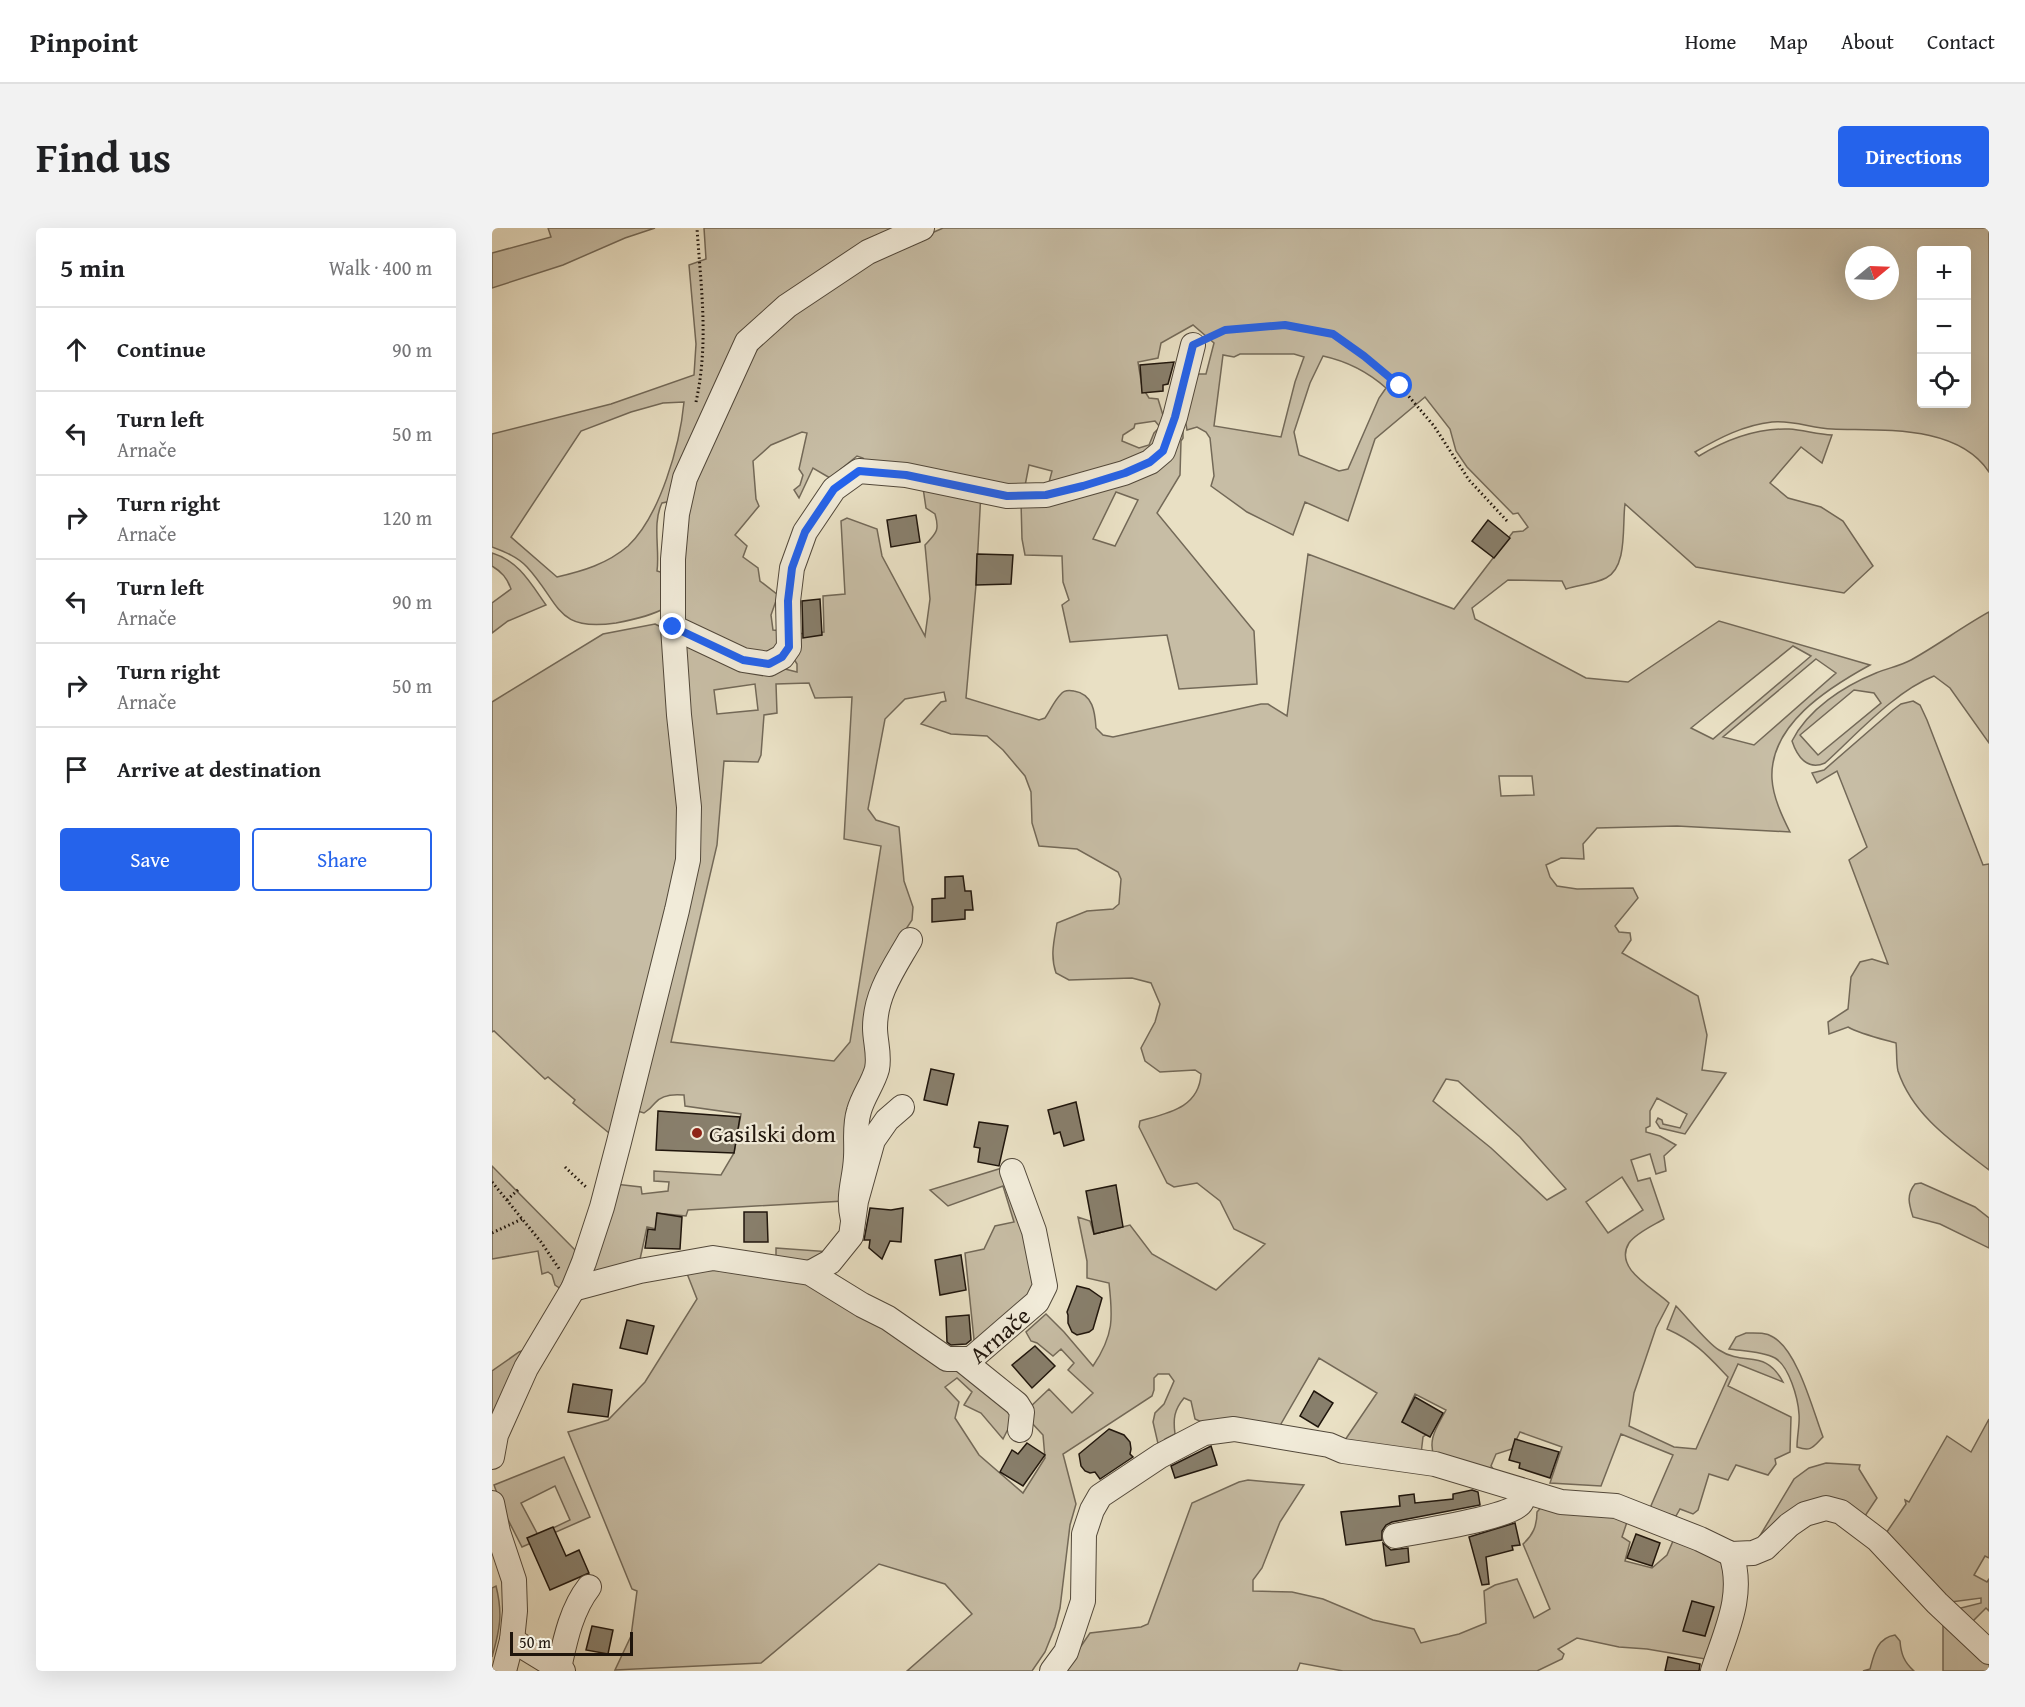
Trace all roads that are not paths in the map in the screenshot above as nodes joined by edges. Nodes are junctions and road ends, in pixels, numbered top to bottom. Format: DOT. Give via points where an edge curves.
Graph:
graph roads {
  1 [pos="922,228"];
  2 [pos="1193,345"];
  3 [pos="673,627"];
  4 [pos="910,940"];
  5 [pos="902,1107"];
  6 [pos="1011,1171"];
  7 [pos="853,1220"];
  8 [pos="810,1273"];
  9 [pos="573,1289"];
  10 [pos="961,1359"];
  11 [pos="1020,1430"];
  12 [pos="492,1457"];
  13 [pos="1526,1492"];
  14 [pos="492,1506"];
  15 [pos="1395,1536"];
  16 [pos="1731,1554"];
  17 [pos="589,1587"];
  18 [pos="512,1640"];
  19 [pos="1989,1652"];
  20 [pos="561,1670"];
  21 [pos="504,1671"];
  22 [pos="1052,1671"];
  23 [pos="1713,1671"];
  1 -- 3 [label="street" via="868,252 787,306 747,342 685,478 673,559"];
  2 -- 3 [label="street" via="1171,433 1163,451 1150,462 1046,495 1007,496 906,475 859,471 834,489 805,532 792,568 789,647 782,657 769,664 743,660"];
  3 -- 9 [label="street" via="689,807 688,860 602,1207"];
  4 -- 7 [label="street" via="877,1004 877,1068 855,1126 856,1156 850,1192"];
  5 -- 7 [label="street" via="873,1140"];
  6 -- 10 [label="street, Arnače" via="1034,1231 1045,1286 1037,1302 970,1359"];
  7 -- 8 [label="street" via="851,1236 830,1262"];
  8 -- 9 [label="street, Arnače" via="713,1258 640,1271"];
  8 -- 10 [label="street, Arnače" via="888,1318 947,1359"];
  9 -- 12 [label="street" via="526,1368 496,1435"];
  10 -- 11 [label="street" via="1017,1404 1022,1412"];
  13 -- 15 [label="street" via="1522,1503 1510,1511"];
  13 -- 16 [label="street" via="1561,1502 1616,1506"];
  13 -- 22 [label="street" via="1435,1464 1234,1429 1204,1433 1160,1456 1100,1496 1084,1533 1083,1601 1066,1652"];
  14 -- 18 [label="street" via="514,1580"];
  16 -- 19 [label="street" via="1765,1548 1805,1514 1826,1508 1841,1512 1878,1540"];
  16 -- 23 [label="street" via="1737,1597"];
  17 -- 20 [label="street" via="573,1614"];
  18 -- 20 [label="street"];
  18 -- 21 [label="street"];
}
